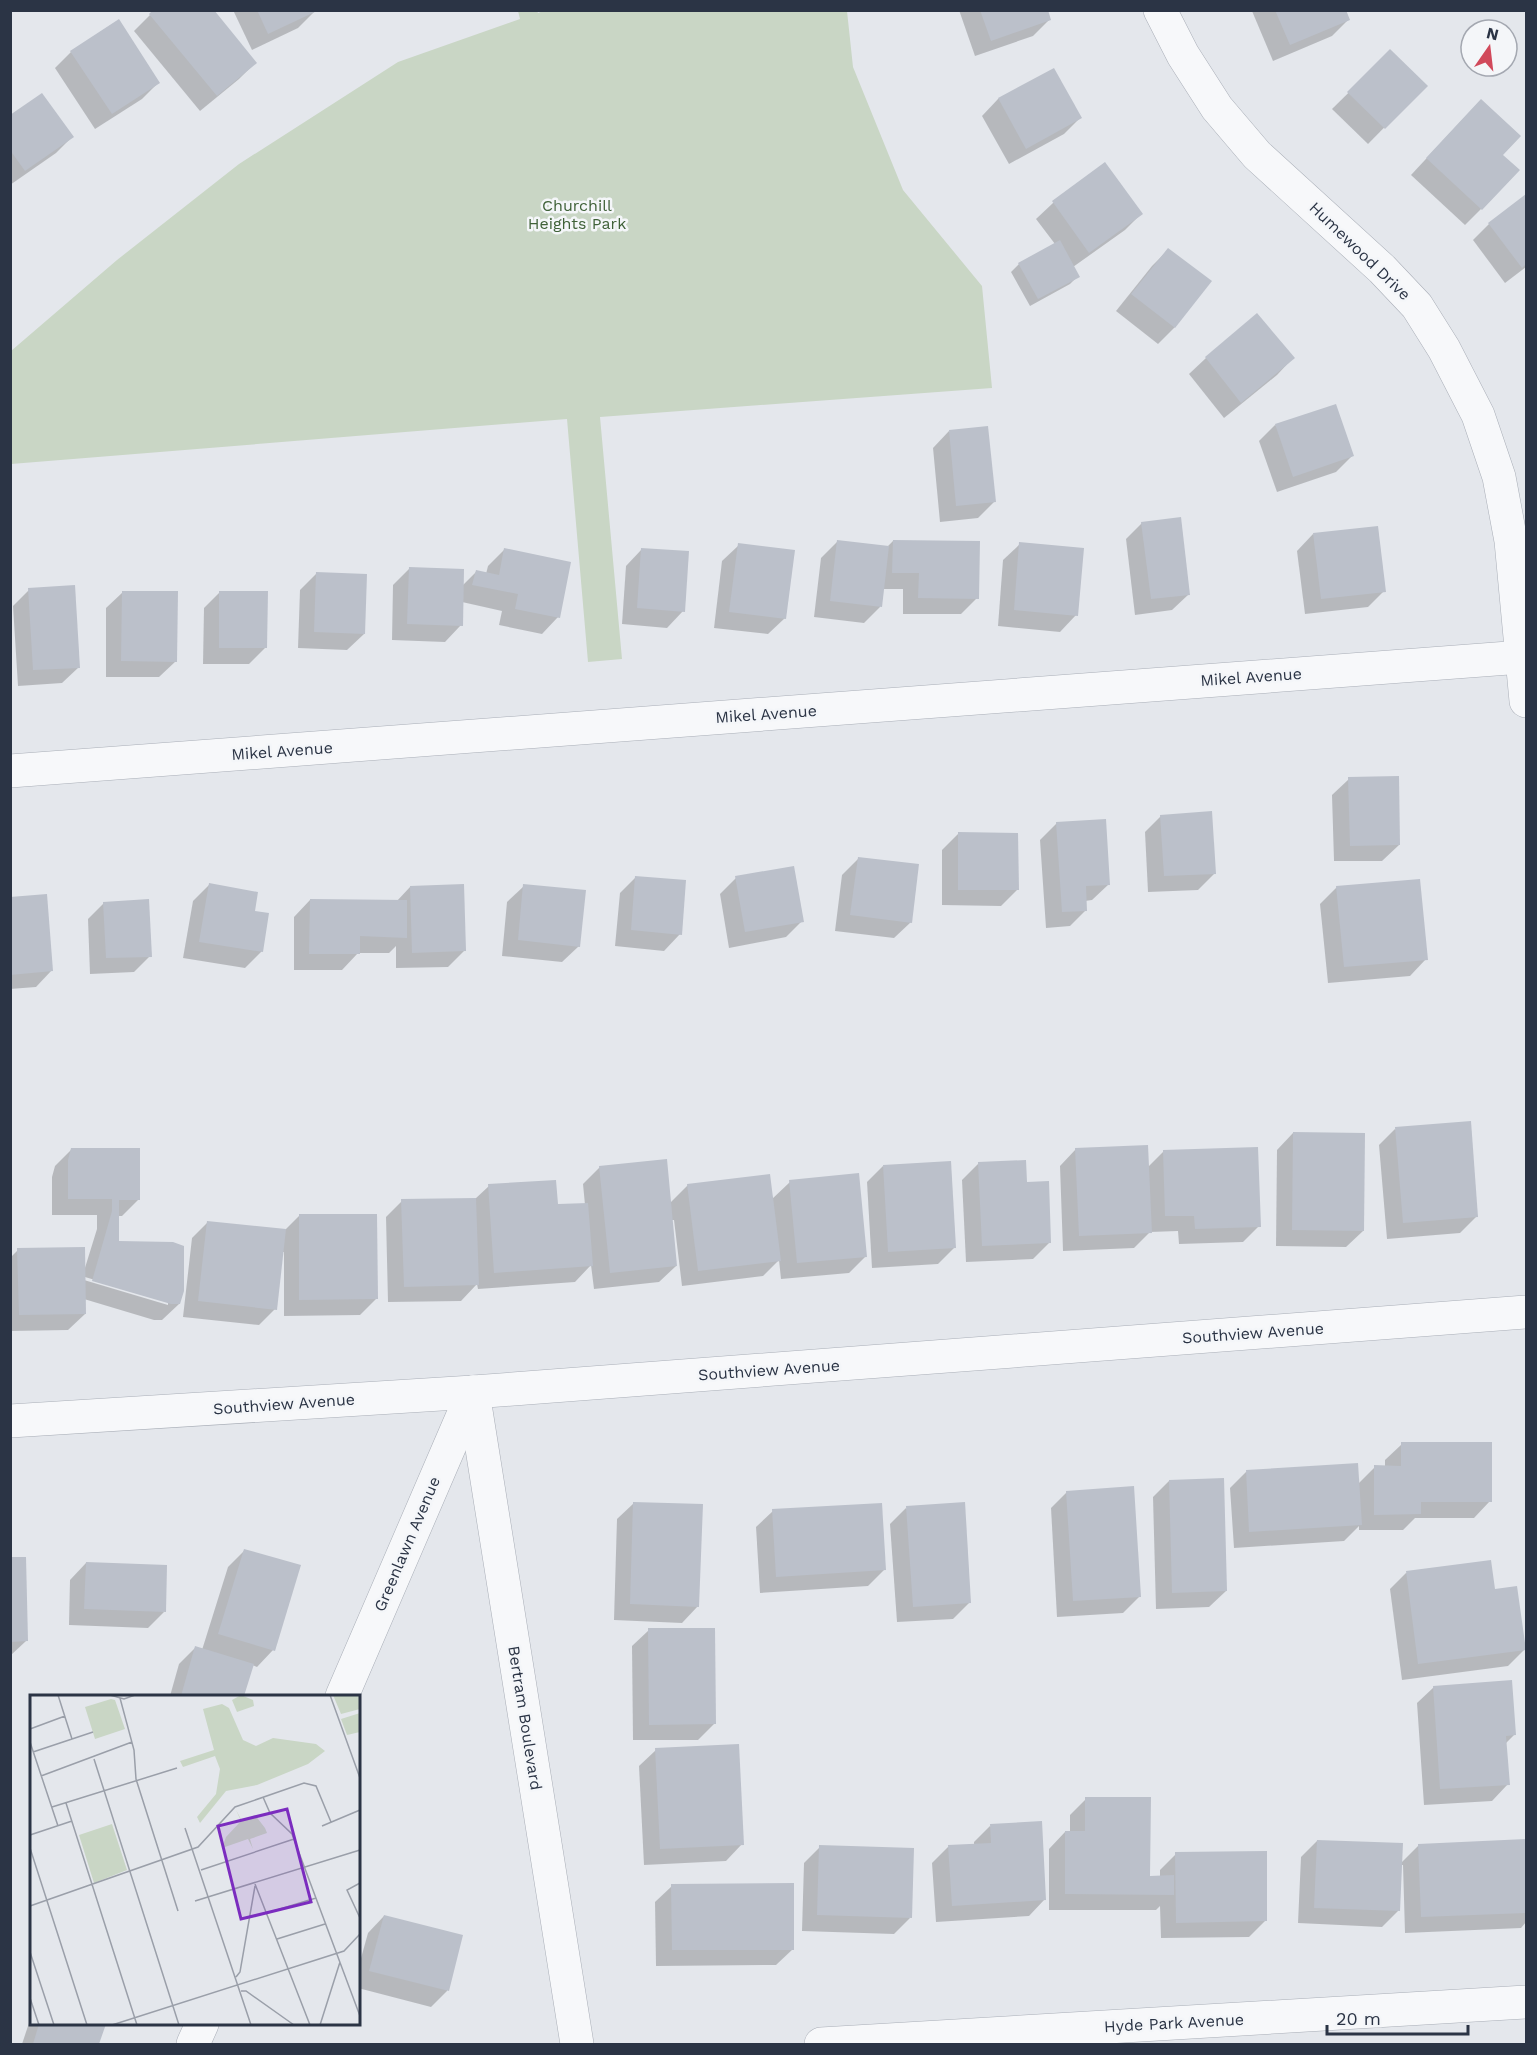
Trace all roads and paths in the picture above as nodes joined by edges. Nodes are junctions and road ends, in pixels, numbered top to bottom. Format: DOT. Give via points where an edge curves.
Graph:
graph roads {
  1 [pos="1160,10"];
  2 [pos="1522,657"];
  3 [pos="1527,701"];
  4 [pos="10,771"];
  5 [pos="1527,1312"];
  6 [pos="473,1392"];
  7 [pos="10,1421"];
  8 [pos="342,1695"];
  9 [pos="1527,2002"];
  10 [pos="202,2025"];
  11 [pos="193,2044"];
  12 [pos="578,2044"];
  13 [pos="821,2044"];
  1 -- 2 [label="street, Humewood Drive" via="1217,108 1257,155 1383,269 1417,306 1444,349 1479,415 1499,477 1511,541"];
  2 -- 3 [label="street, Humewood Drive"];
  2 -- 4 [label="street, Mikel Avenue"];
  5 -- 6 [label="street, Southview Avenue"];
  6 -- 7 [label="street, Southview Avenue"];
  6 -- 8 [label="street, Greenlawn Avenue"];
  6 -- 12 [label="street, Bertram Boulevard"];
  9 -- 13 [label="street, Hyde Park Avenue"];
  10 -- 11 [label="street"];
}
